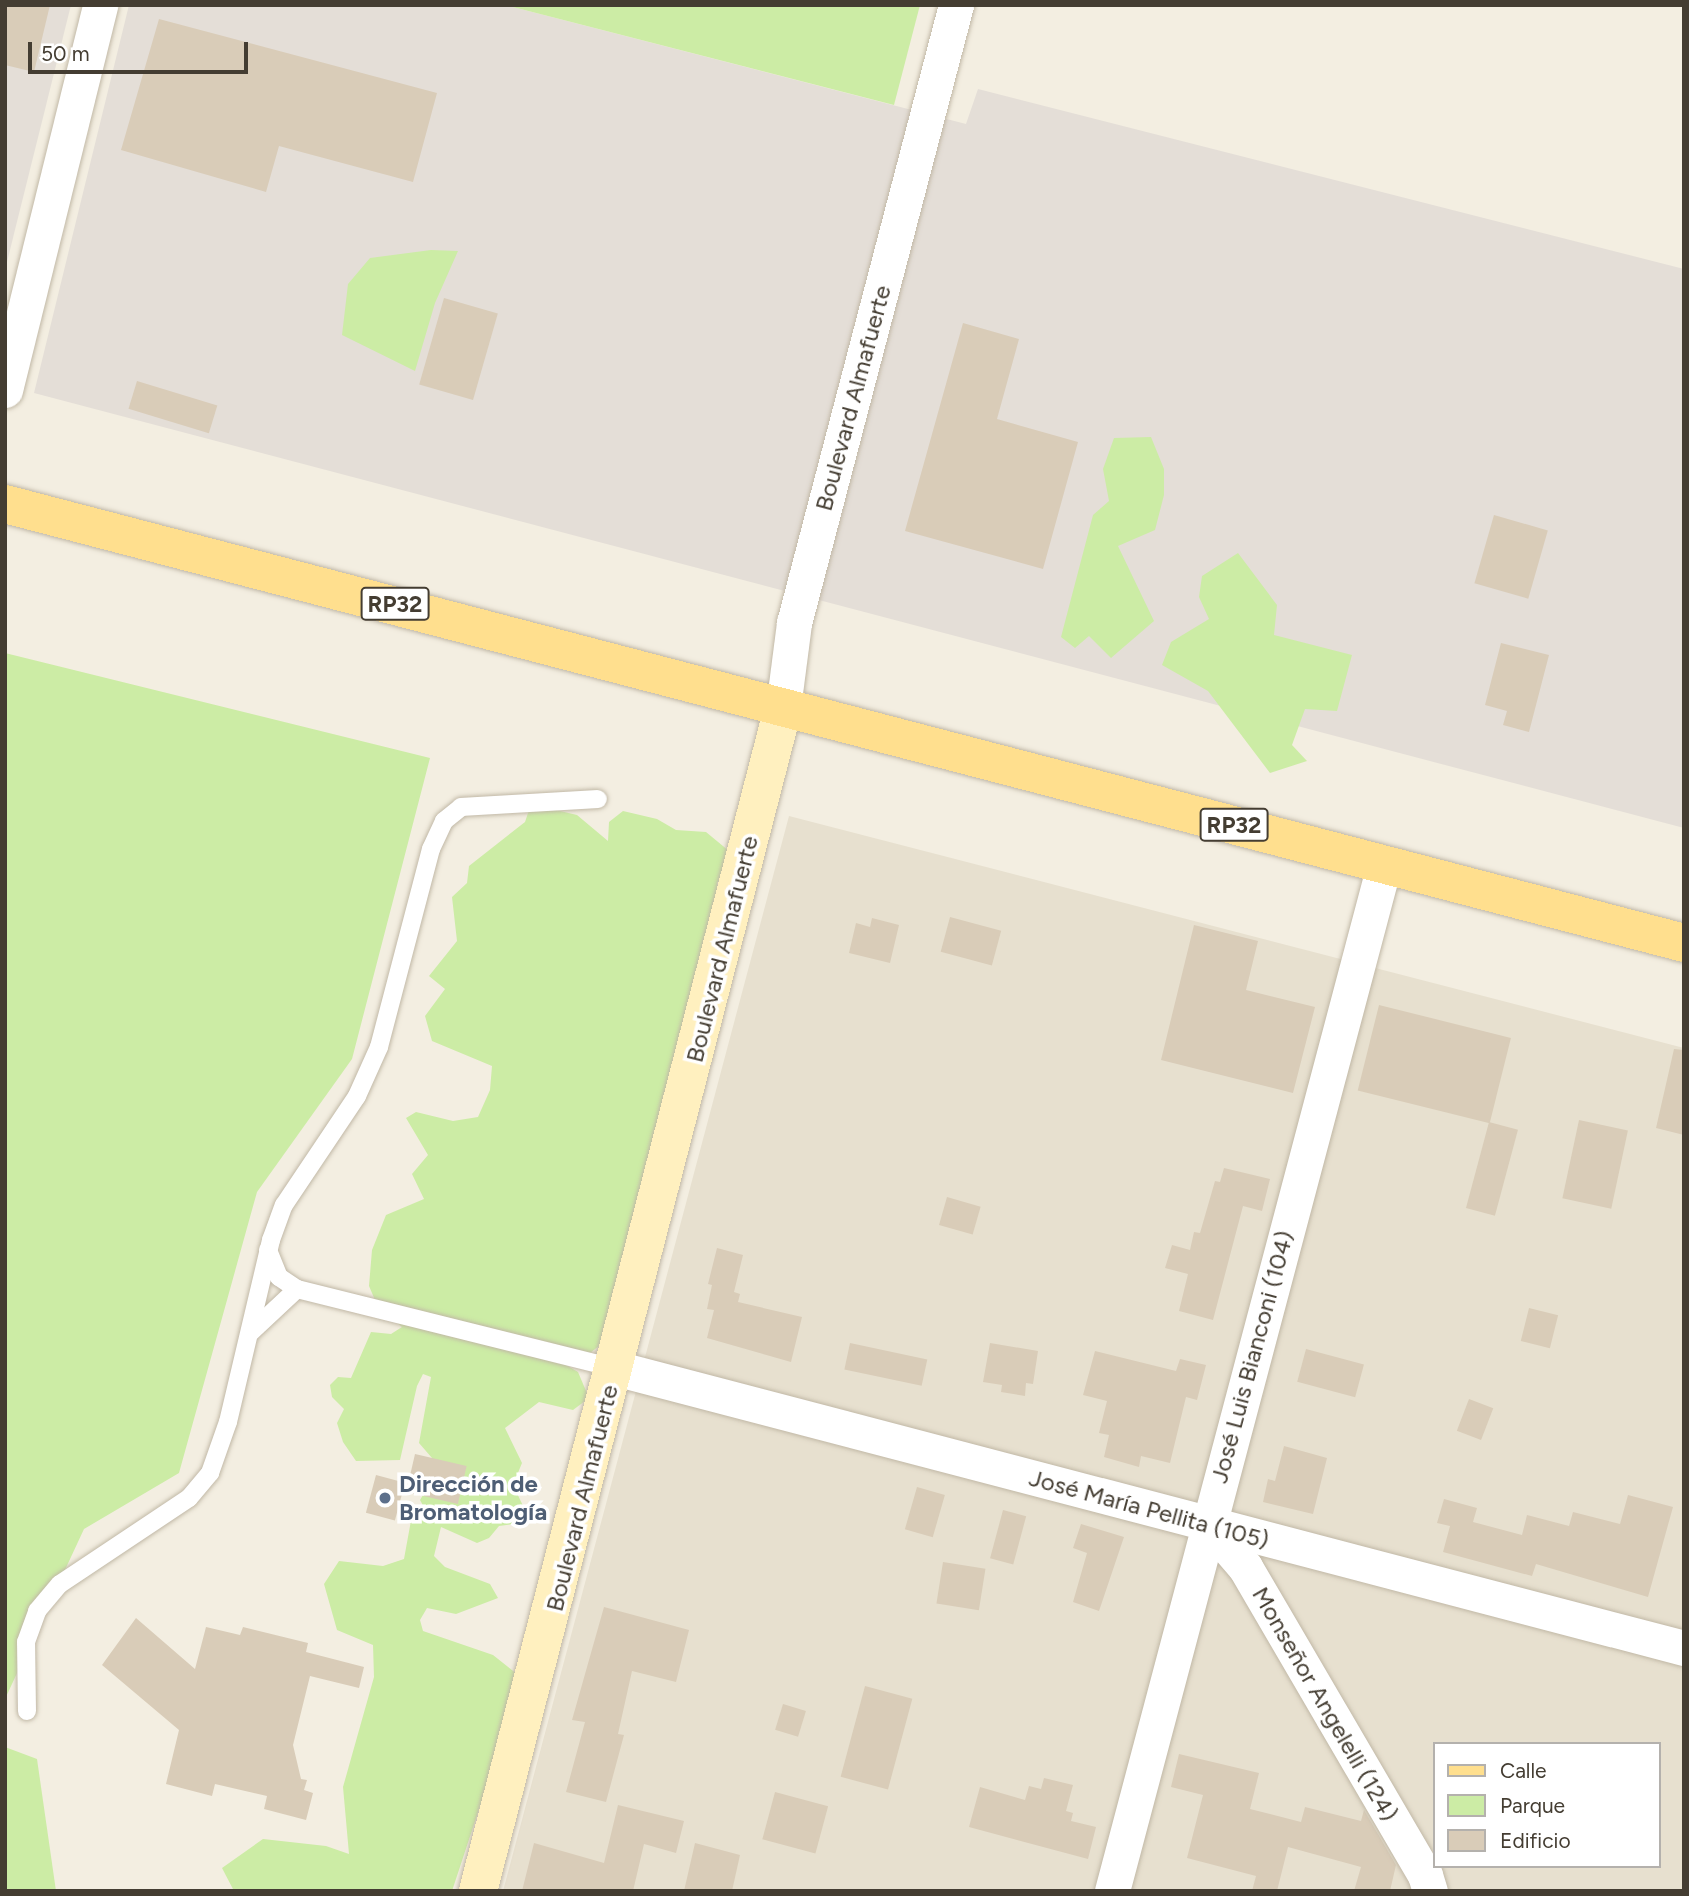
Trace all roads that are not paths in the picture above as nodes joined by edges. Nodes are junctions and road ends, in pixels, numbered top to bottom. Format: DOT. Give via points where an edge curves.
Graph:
graph roads {
  1 [pos="100,5"];
  2 [pos="956,5"];
  3 [pos="5,390"];
  4 [pos="5,504"];
  5 [pos="783,708"];
  6 [pos="598,799"];
  7 [pos="1384,865"];
  8 [pos="1684,943"];
  9 [pos="268,1250"];
  10 [pos="297,1289"];
  11 [pos="248,1335"];
  12 [pos="615,1367"];
  13 [pos="1208,1524"];
  14 [pos="1684,1648"];
  15 [pos="27,1712"];
  16 [pos="478,1891"];
  17 [pos="1112,1891"];
  18 [pos="1430,1891"];
  1 -- 3 [label="street"];
  2 -- 5 [label="street, Boulevard Almafuerte" via="794,624"];
  4 -- 5 [label="main road, RP32"];
  5 -- 7 [label="main road, RP32"];
  5 -- 12 [label="main road, Boulevard Almafuerte"];
  6 -- 9 [label="lane" via="461,807 444,821 430,849 379,1047 357,1096 284,1205"];
  7 -- 8 [label="main road, RP32"];
  7 -- 13 [label="street, José Luis Bianconi (104)"];
  9 -- 10 [label="lane" via="279,1277"];
  9 -- 11 [label="lane"];
  10 -- 11 [label="lane"];
  10 -- 12 [label="lane"];
  11 -- 15 [label="lane" via="228,1422 210,1473 189,1497 60,1584 37,1611 26,1642"];
  12 -- 13 [label="street, José María Pellita (105)"];
  12 -- 16 [label="main road, Boulevard Almafuerte"];
  13 -- 14 [label="street, José María Pellita (105)"];
  13 -- 17 [label="street, José Luis Bianconi (104)"];
  13 -- 18 [label="street, Monseñor Angelelli (124)" via="1245,1567 1426,1875"];
}
